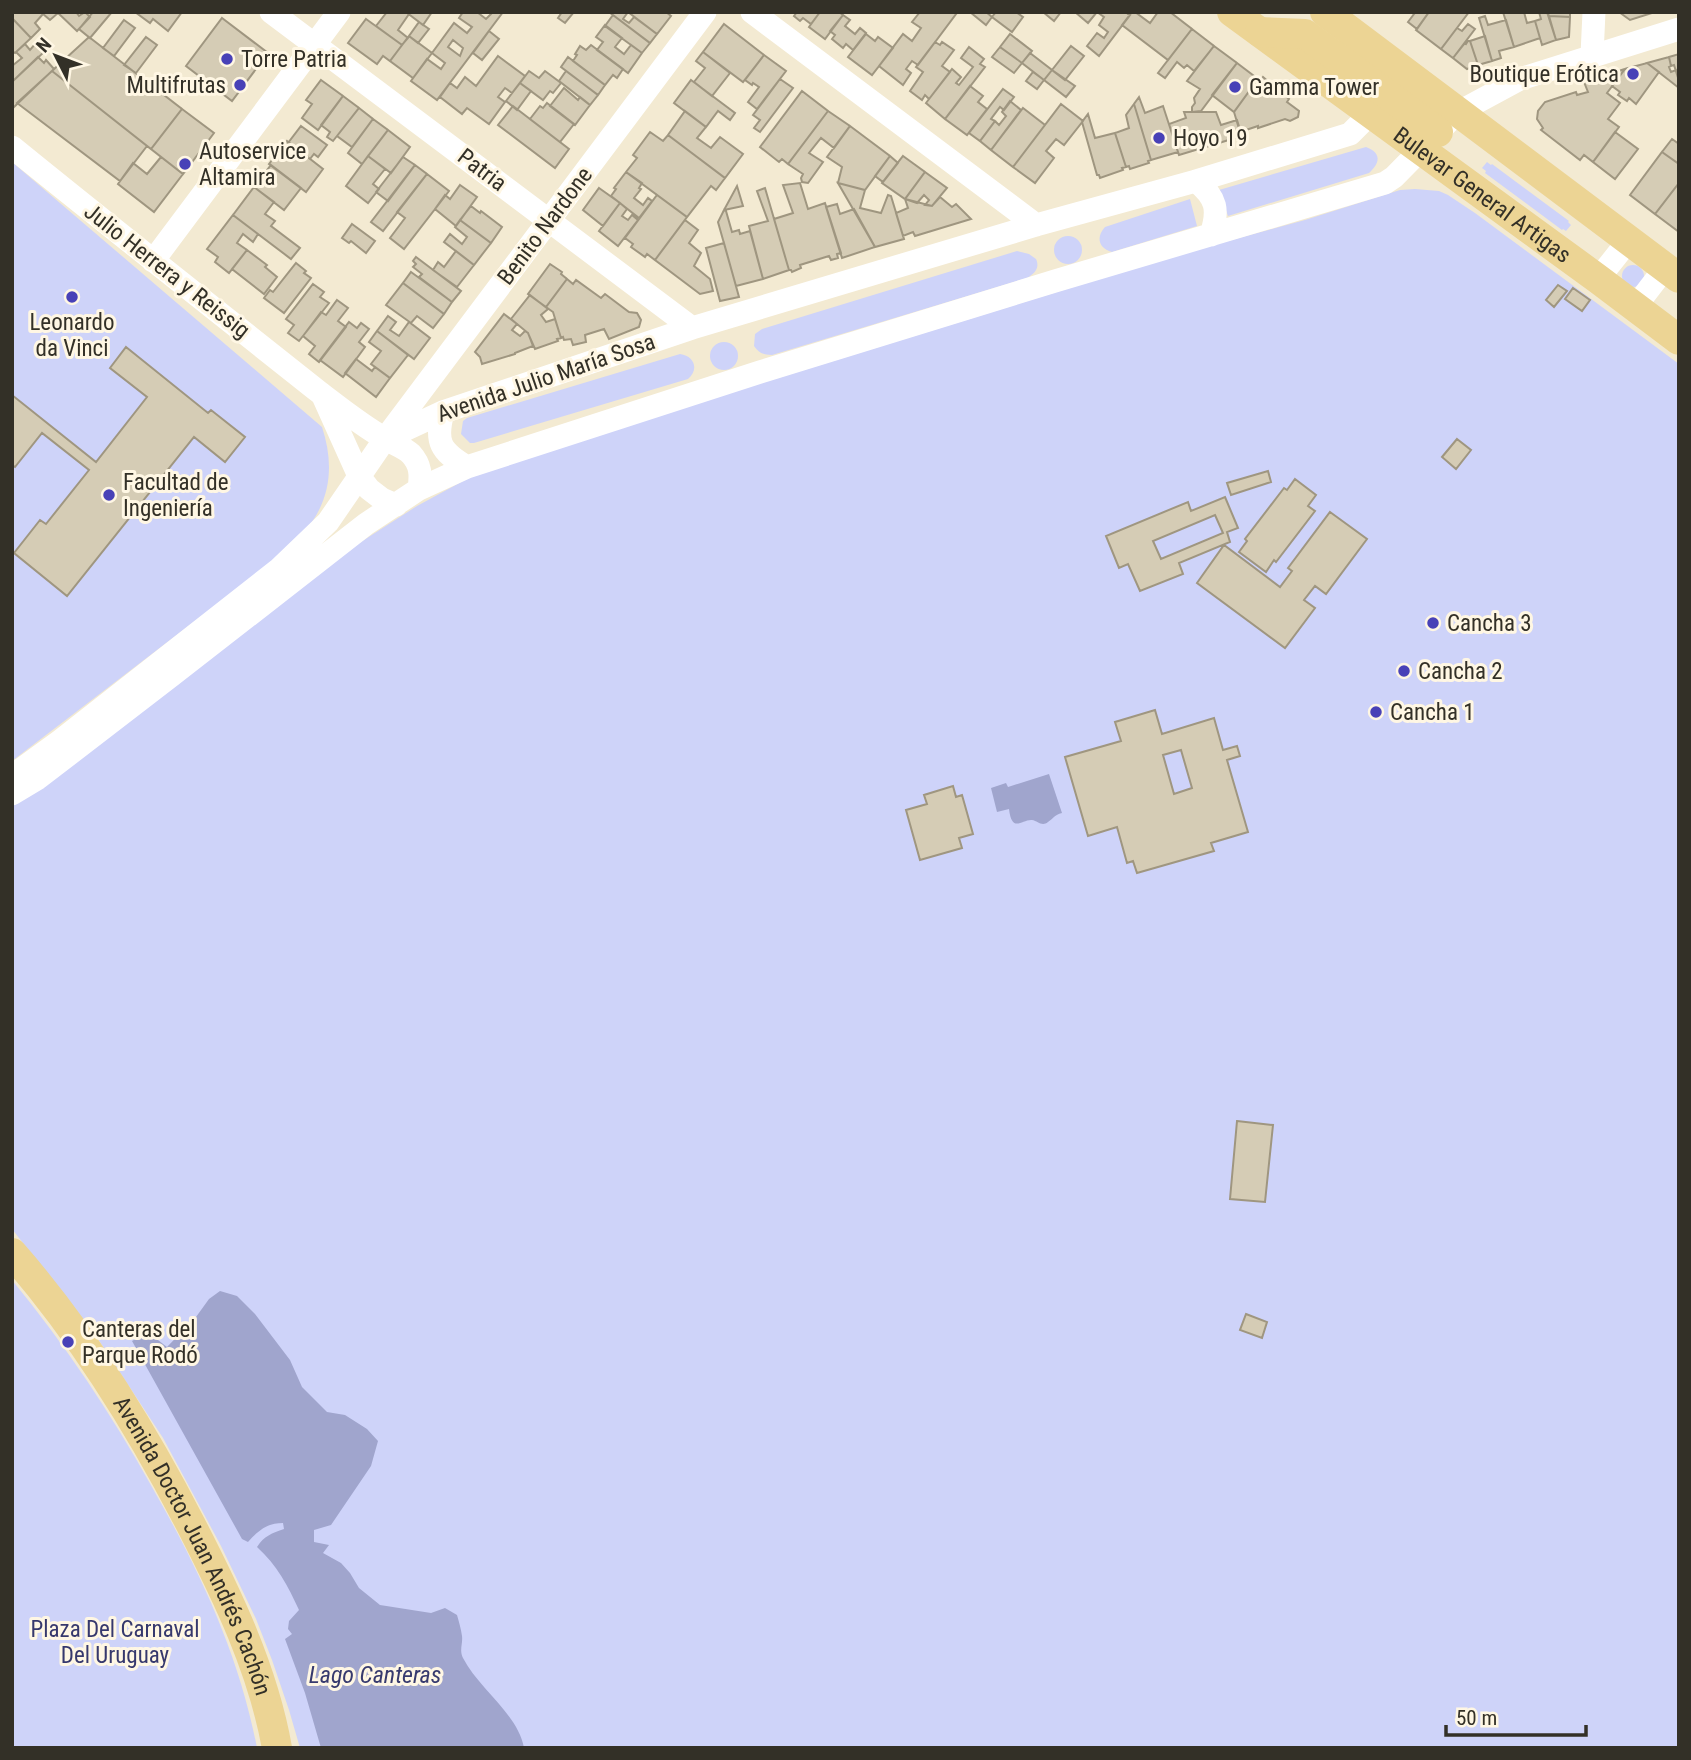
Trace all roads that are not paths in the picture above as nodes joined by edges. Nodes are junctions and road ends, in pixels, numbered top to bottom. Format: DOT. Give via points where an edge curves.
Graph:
graph roads {
  1 [pos="271,12"];
  2 [pos="339,12"];
  3 [pos="705,12"];
  4 [pos="752,12"];
  5 [pos="1325,12"];
  6 [pos="1594,12"];
  7 [pos="1244,19"];
  8 [pos="1679,29"];
  9 [pos="314,45"];
  10 [pos="1592,55"];
  11 [pos="1371,113"];
  12 [pos="1439,131"];
  13 [pos="12,147"];
  14 [pos="1196,181"];
  15 [pos="549,221"];
  16 [pos="1036,225"];
  17 [pos="1211,235"];
  18 [pos="1629,240"];
  19 [pos="153,261"];
  20 [pos="1672,273"];
  21 [pos="1598,279"];
  22 [pos="1635,307"];
  23 [pos="692,328"];
  24 [pos="1679,340"];
  25 [pos="321,393"];
  26 [pos="443,412"];
  27 [pos="385,439"];
  28 [pos="467,467"];
  29 [pos="359,476"];
  30 [pos="419,489"];
  31 [pos="396,505"];
  32 [pos="12,776"];
  33 [pos="12,794"];
  34 [pos="12,1253"];
  35 [pos="277,1748"];
  1 -- 9 [label="street, Patria"];
  2 -- 9 [label="street"];
  3 -- 15 [label="street, Benito Nardone"];
  4 -- 16 [label="street"];
  5 -- 12 [label="main road, Bulevar General Artigas"];
  6 -- 10 [label="street"];
  7 -- 11 [label="main road, Bulevar General Artigas"];
  7 -- 12 [label="main road" via="1305,34"];
  8 -- 10 [label="street"];
  9 -- 15 [label="street, Patria"];
  9 -- 19 [label="street"];
  10 -- 12 [label="street" via="1520,79"];
  11 -- 12 [label="main road, Bulevar General Artigas"];
  11 -- 14 [label="street, Avenida Julio María Sosa" via="1350,134"];
  12 -- 17 [label="street" via="1385,183"];
  12 -- 18 [label="main road, Bulevar General Artigas"];
  12 -- 21 [label="main road, Bulevar General Artigas"];
  13 -- 19 [label="street, Julio Herrera y Reissig"];
  14 -- 16 [label="street, Avenida Julio María Sosa"];
  14 -- 17 [label="street" via="1215,203"];
  15 -- 23 [label="street, Patria"];
  15 -- 27 [label="street, Benito Nardone"];
  16 -- 23 [label="street, Avenida Julio María Sosa"];
  17 -- 28 [label="street"];
  18 -- 20 [label="main road, Bulevar General Artigas"];
  18 -- 21 [label="street"];
  19 -- 25 [label="street, Julio Herrera y Reissig"];
  20 -- 22 [label="street, Bulevar General Artigas"];
  21 -- 22 [label="main road, Bulevar General Artigas"];
  22 -- 24 [label="main road, Bulevar General Artigas"];
  23 -- 26 [label="street, Avenida Julio María Sosa"];
  25 -- 27 [label="street, Julio Herrera y Reissig"];
  25 -- 29 [label="street, Julio Herrera y Reissig"];
  26 -- 27 [label="street, Avenida Julio María Sosa"];
  26 -- 28 [label="street" via="440,443"];
  27 -- 29 [label="street, Avenida Julio María Sosa"];
  27 -- 30 [label="street, Julio Herrera y Reissig" via="416,460"];
  28 -- 30 [label="street"];
  29 -- 31 [label="street, Julio Herrera y Reissig" via="382,499"];
  29 -- 32 [label="street, Avenida Julio María Sosa" via="328,522 278,569"];
  30 -- 31 [label="street"];
  31 -- 33 [label="street"];
  34 -- 35 [label="main road, Avenida Doctor Juan Andrés Cachón" via="96,1362 165,1475 240,1627 271,1716"];
}
